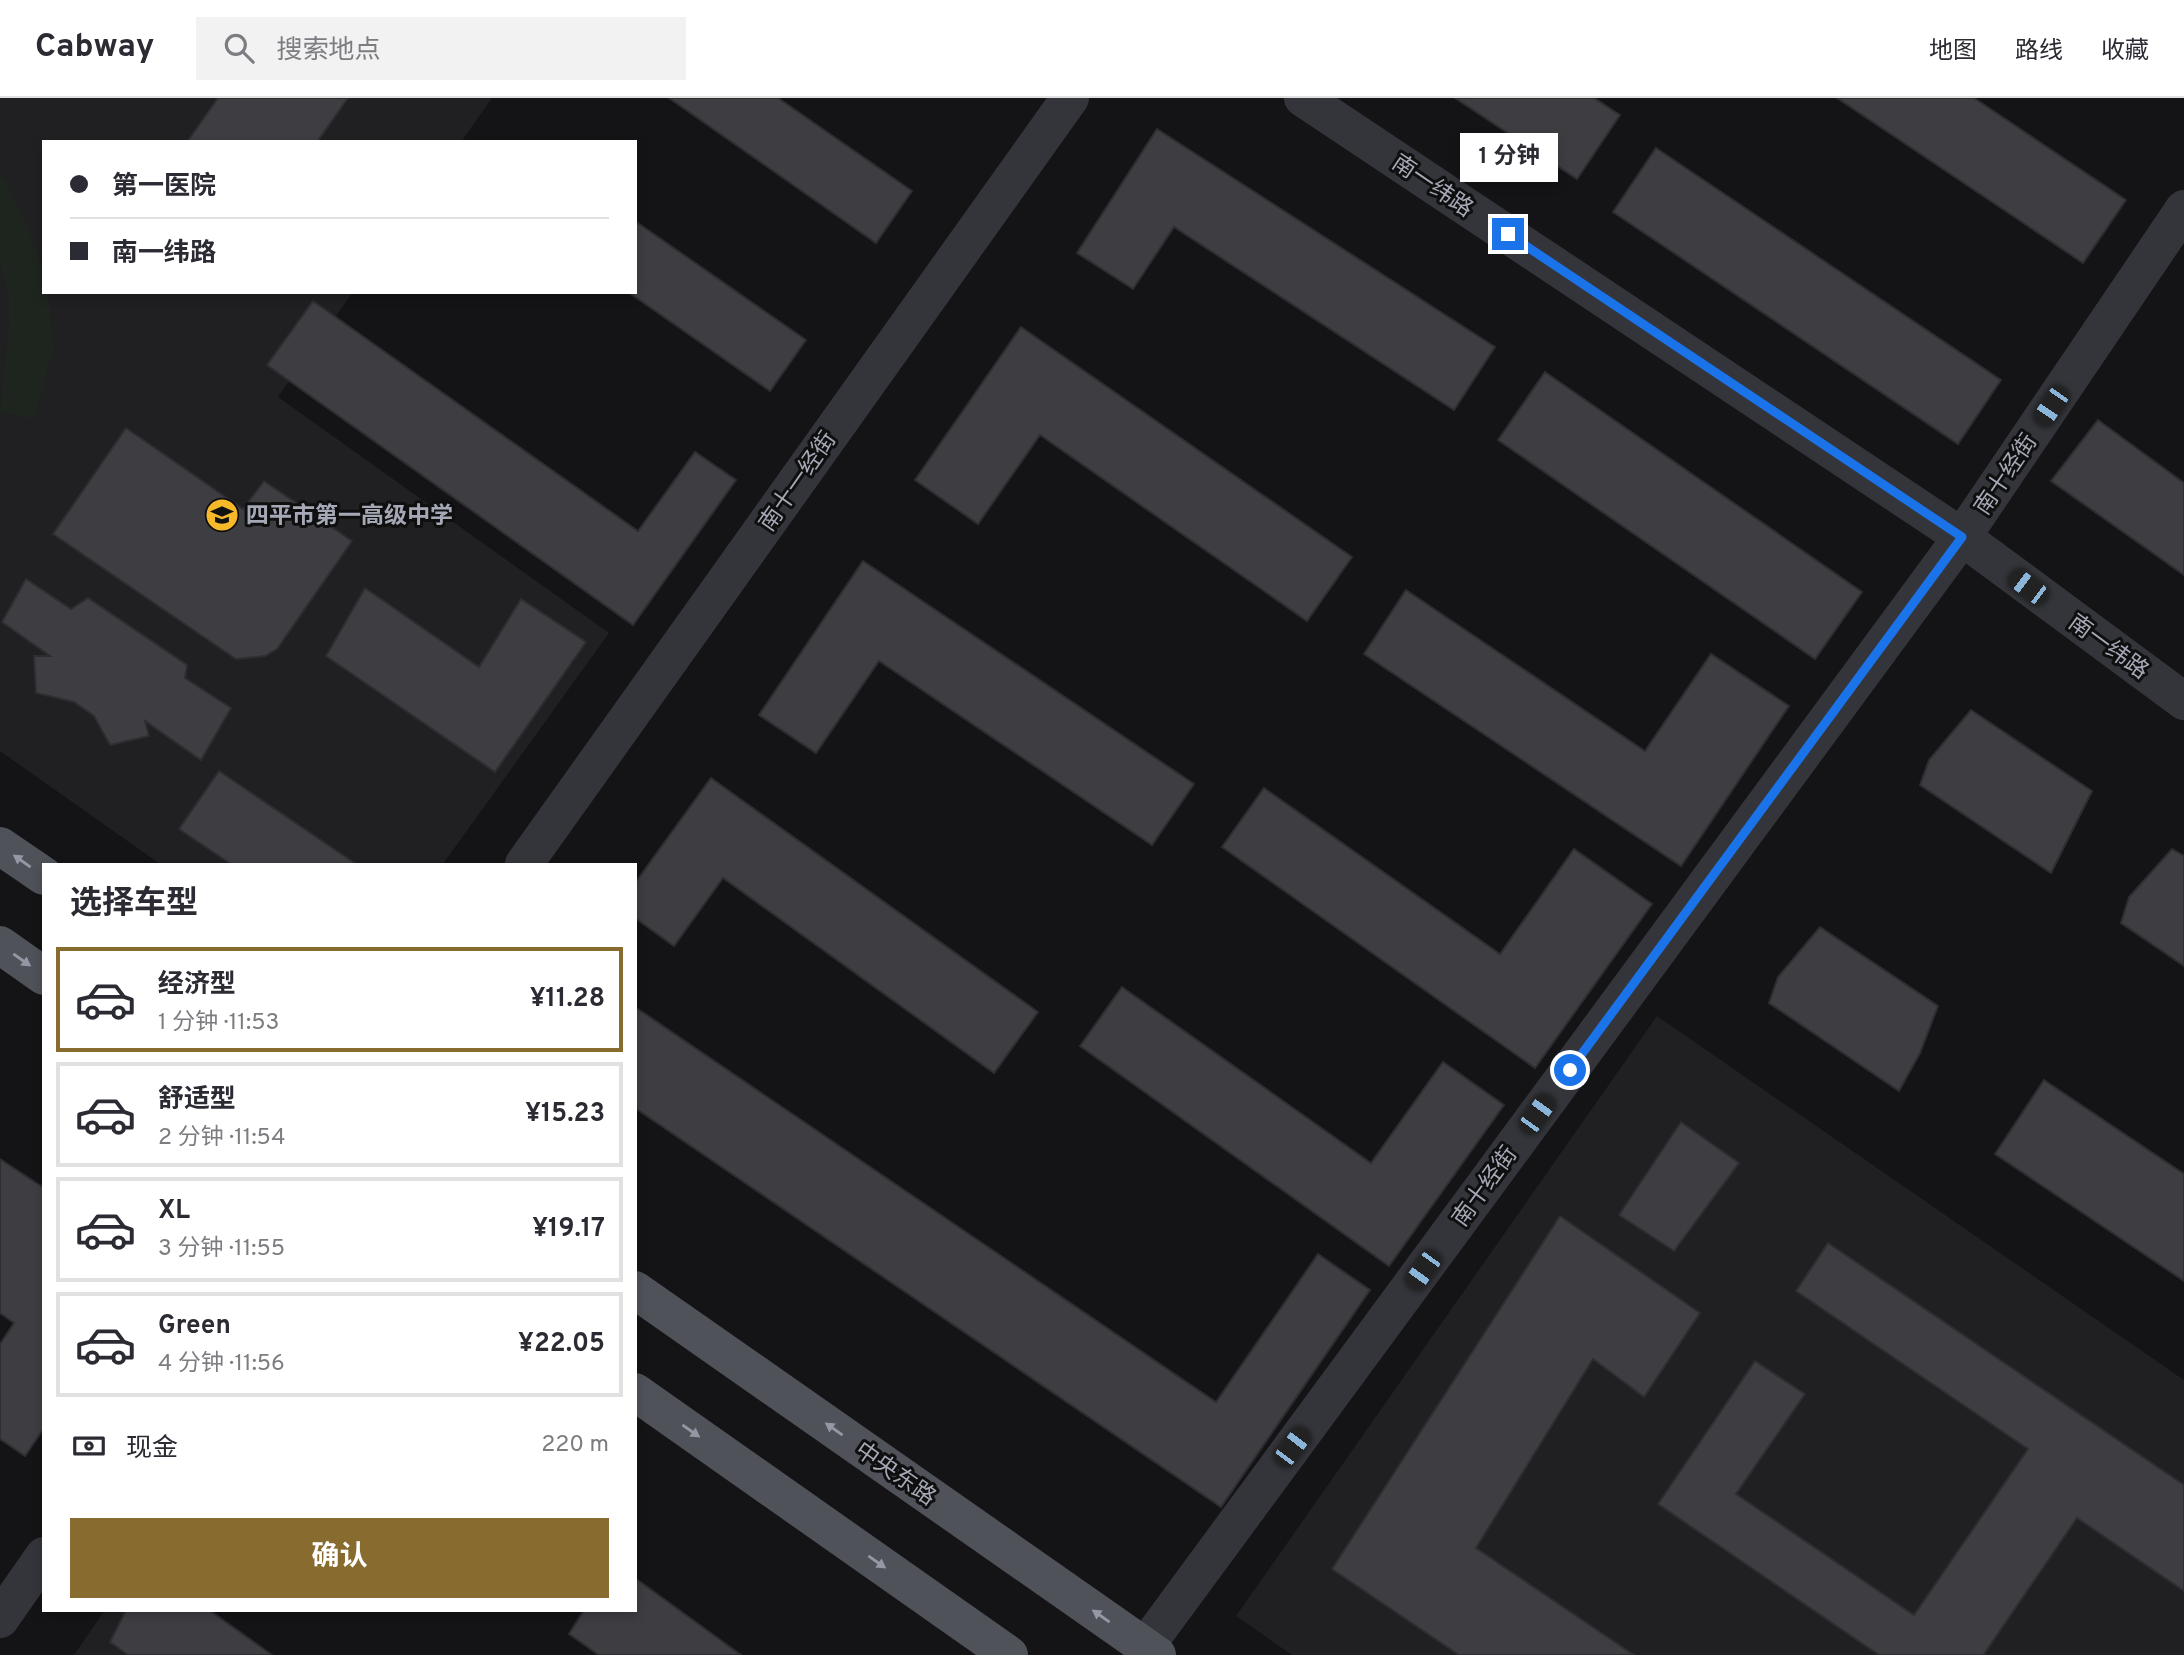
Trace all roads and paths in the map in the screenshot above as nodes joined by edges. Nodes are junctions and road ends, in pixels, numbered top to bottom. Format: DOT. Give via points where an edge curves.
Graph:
graph roads {
  1 [pos="1070,98"];
  2 [pos="1303,98"];
  3 [pos="2184,209"];
  4 [pos="1962,537"];
  5 [pos="2184,701"];
  6 [pos="0,846"];
  7 [pos="525,863"];
  8 [pos="42,875"];
  9 [pos="0,945"];
  10 [pos="42,974"];
  11 [pos="637,1291"];
  12 [pos="637,1393"];
  13 [pos="42,1559"];
  14 [pos="0,1619"];
  15 [pos="1151,1651"];
  16 [pos="1009,1655"];
  1 -- 7 [label="street, 南十一经街"];
  2 -- 4 [label="street, 南一纬路"];
  3 -- 4 [label="street, 南十经街"];
  4 -- 5 [label="street, 南一纬路"];
  4 -- 15 [label="street, 南十经街"];
  8 -- 6 [label="main road, one-way"];
  9 -- 10 [label="main road, one-way"];
  15 -- 11 [label="main road, 中央东路, one-way"];
  12 -- 16 [label="main road, one-way"];
  13 -- 14 [label="street"];
}
